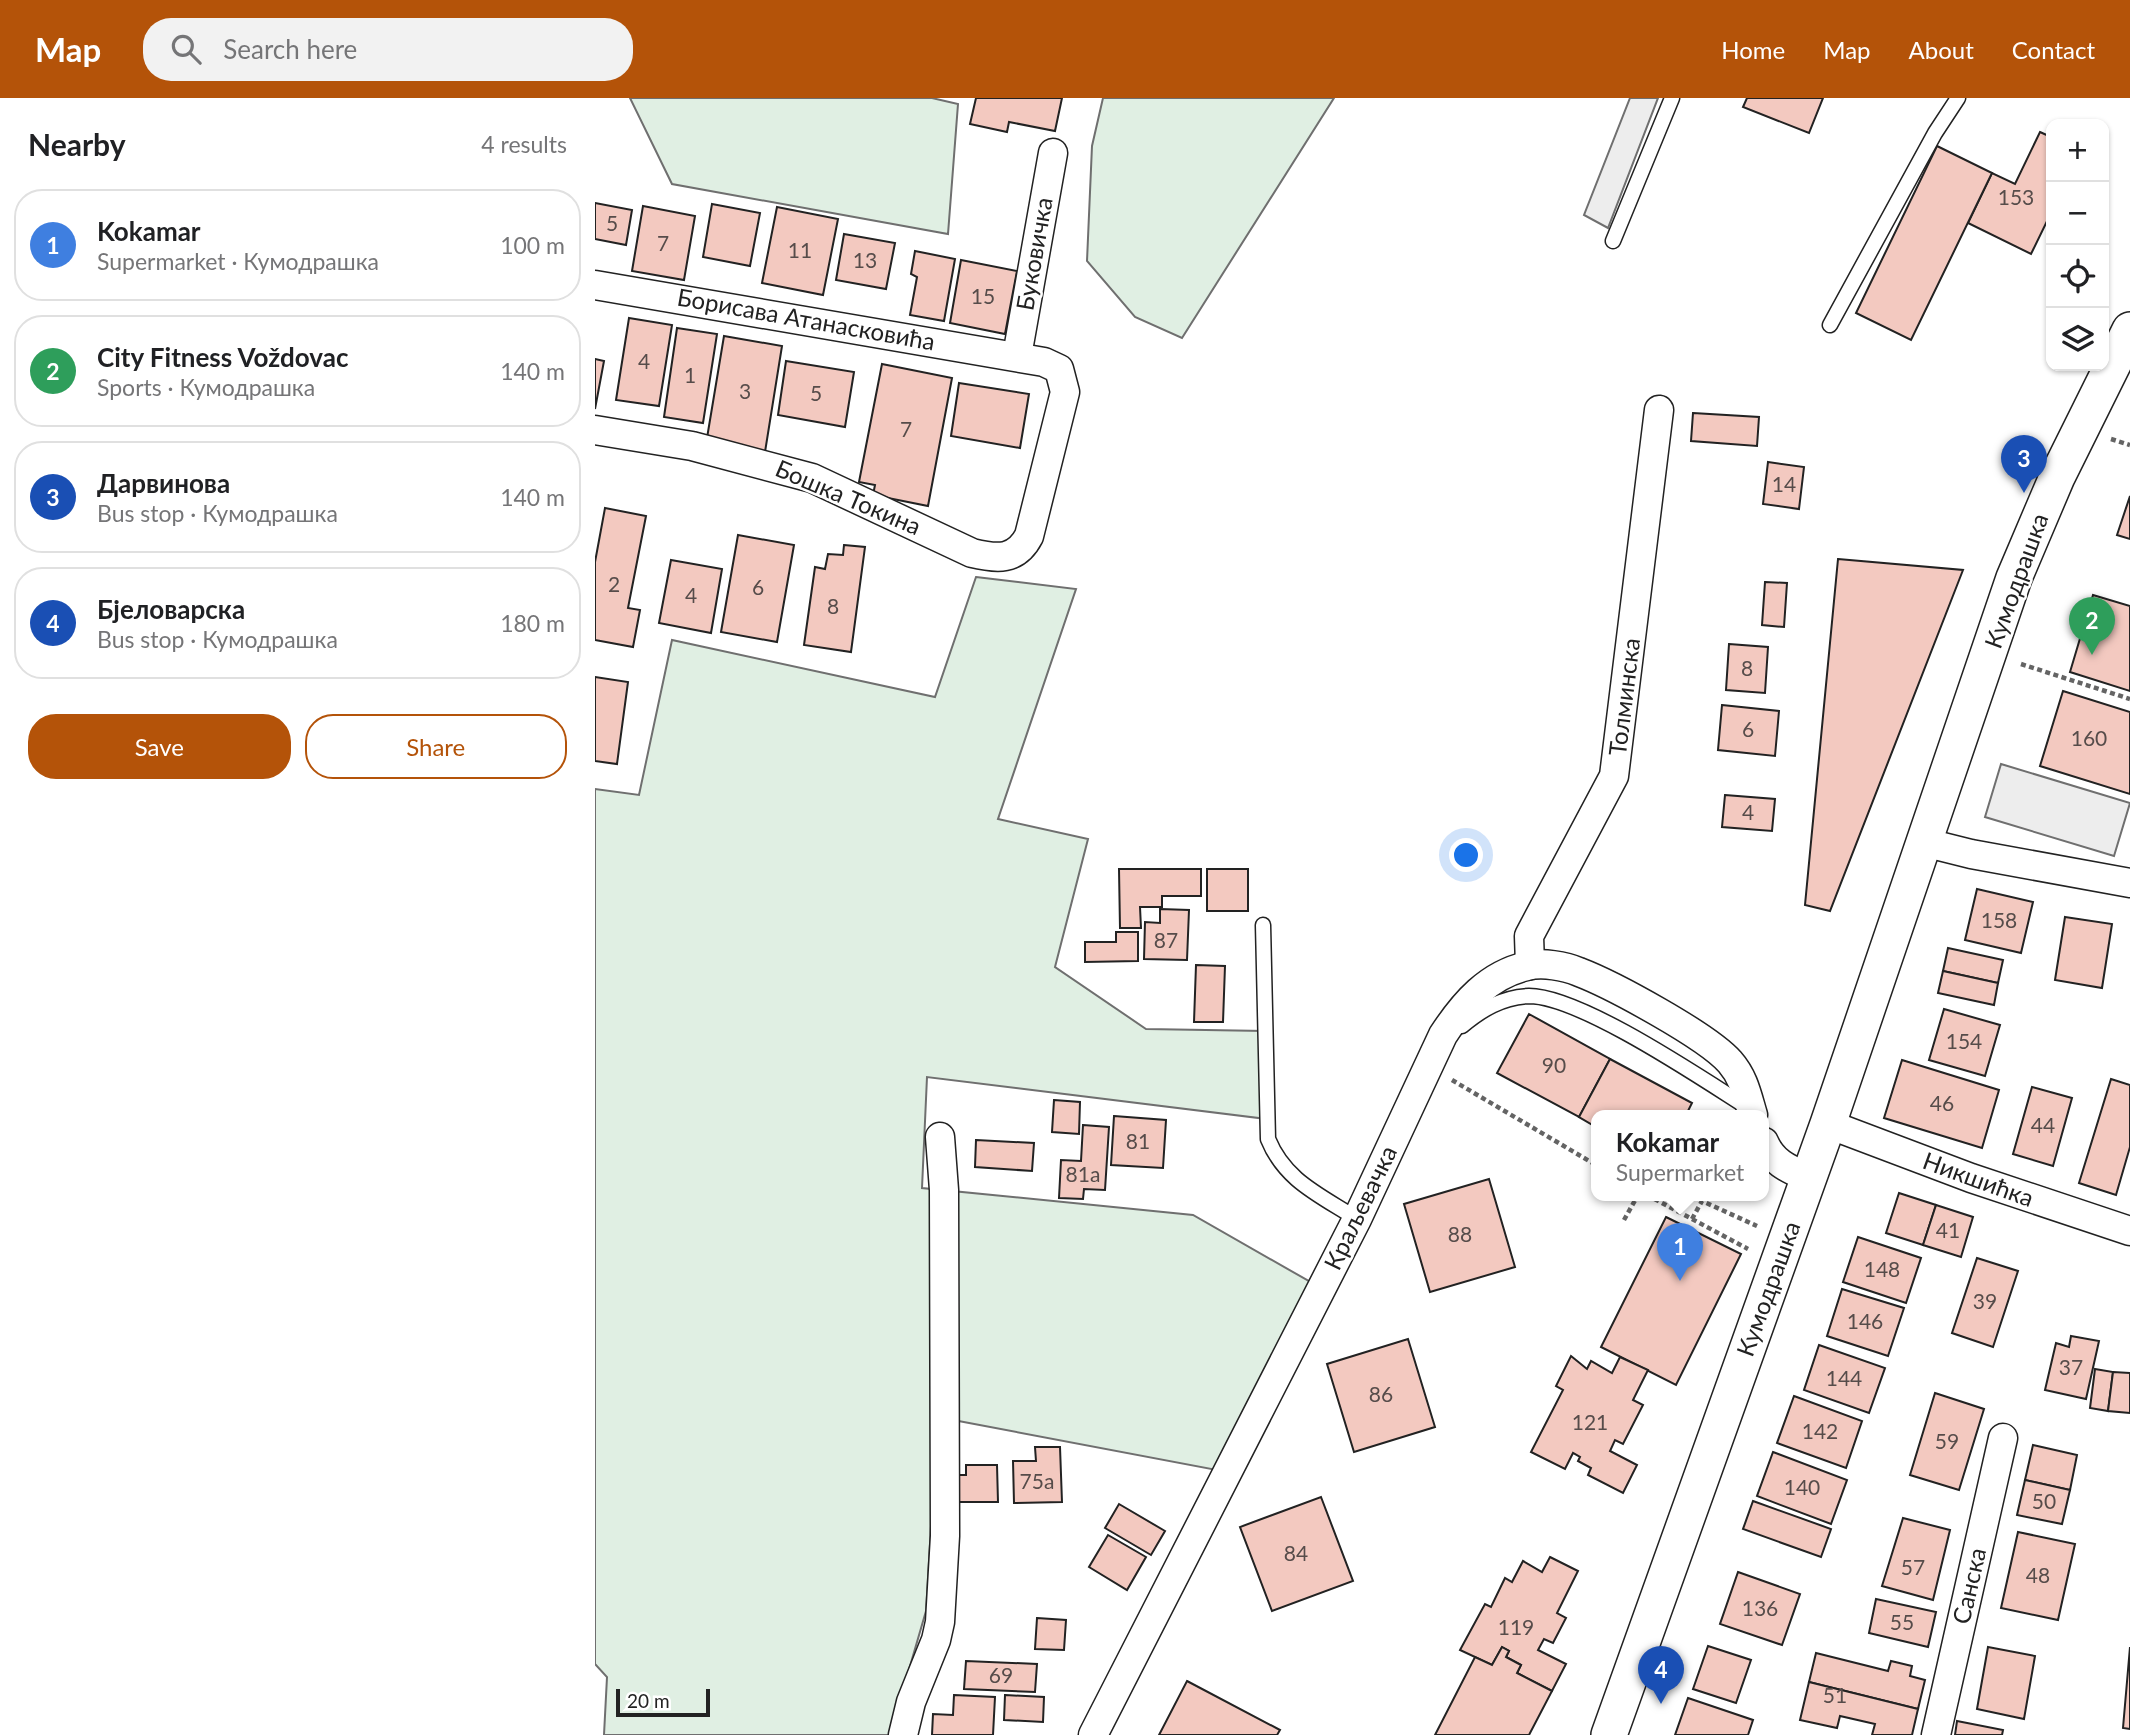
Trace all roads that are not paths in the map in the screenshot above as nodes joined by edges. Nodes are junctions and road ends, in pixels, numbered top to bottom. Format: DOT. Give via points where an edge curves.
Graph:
graph roads {
  1 [pos="1672,98"];
  2 [pos="1958,98"];
  3 [pos="1053,153"];
  4 [pos="1613,241"];
  5 [pos="595,285"];
  6 [pos="1830,325"];
  7 [pos="2130,330"];
  8 [pos="1017,356"];
  9 [pos="1659,410"];
  10 [pos="595,430"];
  11 [pos="1014,554"];
  12 [pos="1923,842"];
  13 [pos="2130,883"];
  14 [pos="1263,925"];
  15 [pos="1530,965"];
  16 [pos="1439,1043"];
  17 [pos="1749,1110"];
  18 [pos="1751,1110"];
  19 [pos="1828,1124"];
  20 [pos="940,1137"];
  21 [pos="1769,1151"];
  22 [pos="1809,1178"];
  23 [pos="1357,1219"];
  24 [pos="2130,1231"];
  25 [pos="2003,1438"];
  26 [pos="902,1735"];
  27 [pos="1093,1735"];
  28 [pos="1609,1735"];
  29 [pos="1937,1735"];
  1 -- 4 [label="lane"];
  2 -- 6 [label="lane"];
  3 -- 8 [label="street, Буковичка"];
  5 -- 8 [label="street, Борисава Атанасковића"];
  7 -- 12 [label="street, Кумодрашка" via="2035,526"];
  8 -- 11 [label="street, Борисава Атанасковића" via="1059,369 1065,392 1030,536"];
  9 -- 15 [label="street, Толминска" via="1614,776 1529,936"];
  10 -- 11 [label="street, Бошка Токина" via="753,460 813,478 972,553 996,558"];
  12 -- 13 [label="street"];
  12 -- 19 [label="street, Кумодрашка"];
  14 -- 23 [label="lane" via="1268,1139 1276,1160 1291,1177"];
  15 -- 16 [label="street, Краљевачка" via="1504,973 1478,990 1458,1011"];
  15 -- 18 [label="street, Краљевачка" via="1577,971 1615,988 1706,1043 1729,1060 1743,1079"];
  16 -- 17 [label="lane" via="1495,1003 1544,998 1584,1012"];
  16 -- 23 [label="street, Краљевачка"];
  19 -- 22 [label="street, Кумодрашка"];
  19 -- 24 [label="street, Никшићка"];
  20 -- 26 [label="street" via="945,1536 936,1640"];
  21 -- 22 [label="street" via="1783,1167"];
  22 -- 28 [label="street, Кумодрашка"];
  23 -- 27 [label="street, Краљевачка"];
  25 -- 29 [label="street, Санска"];
}
